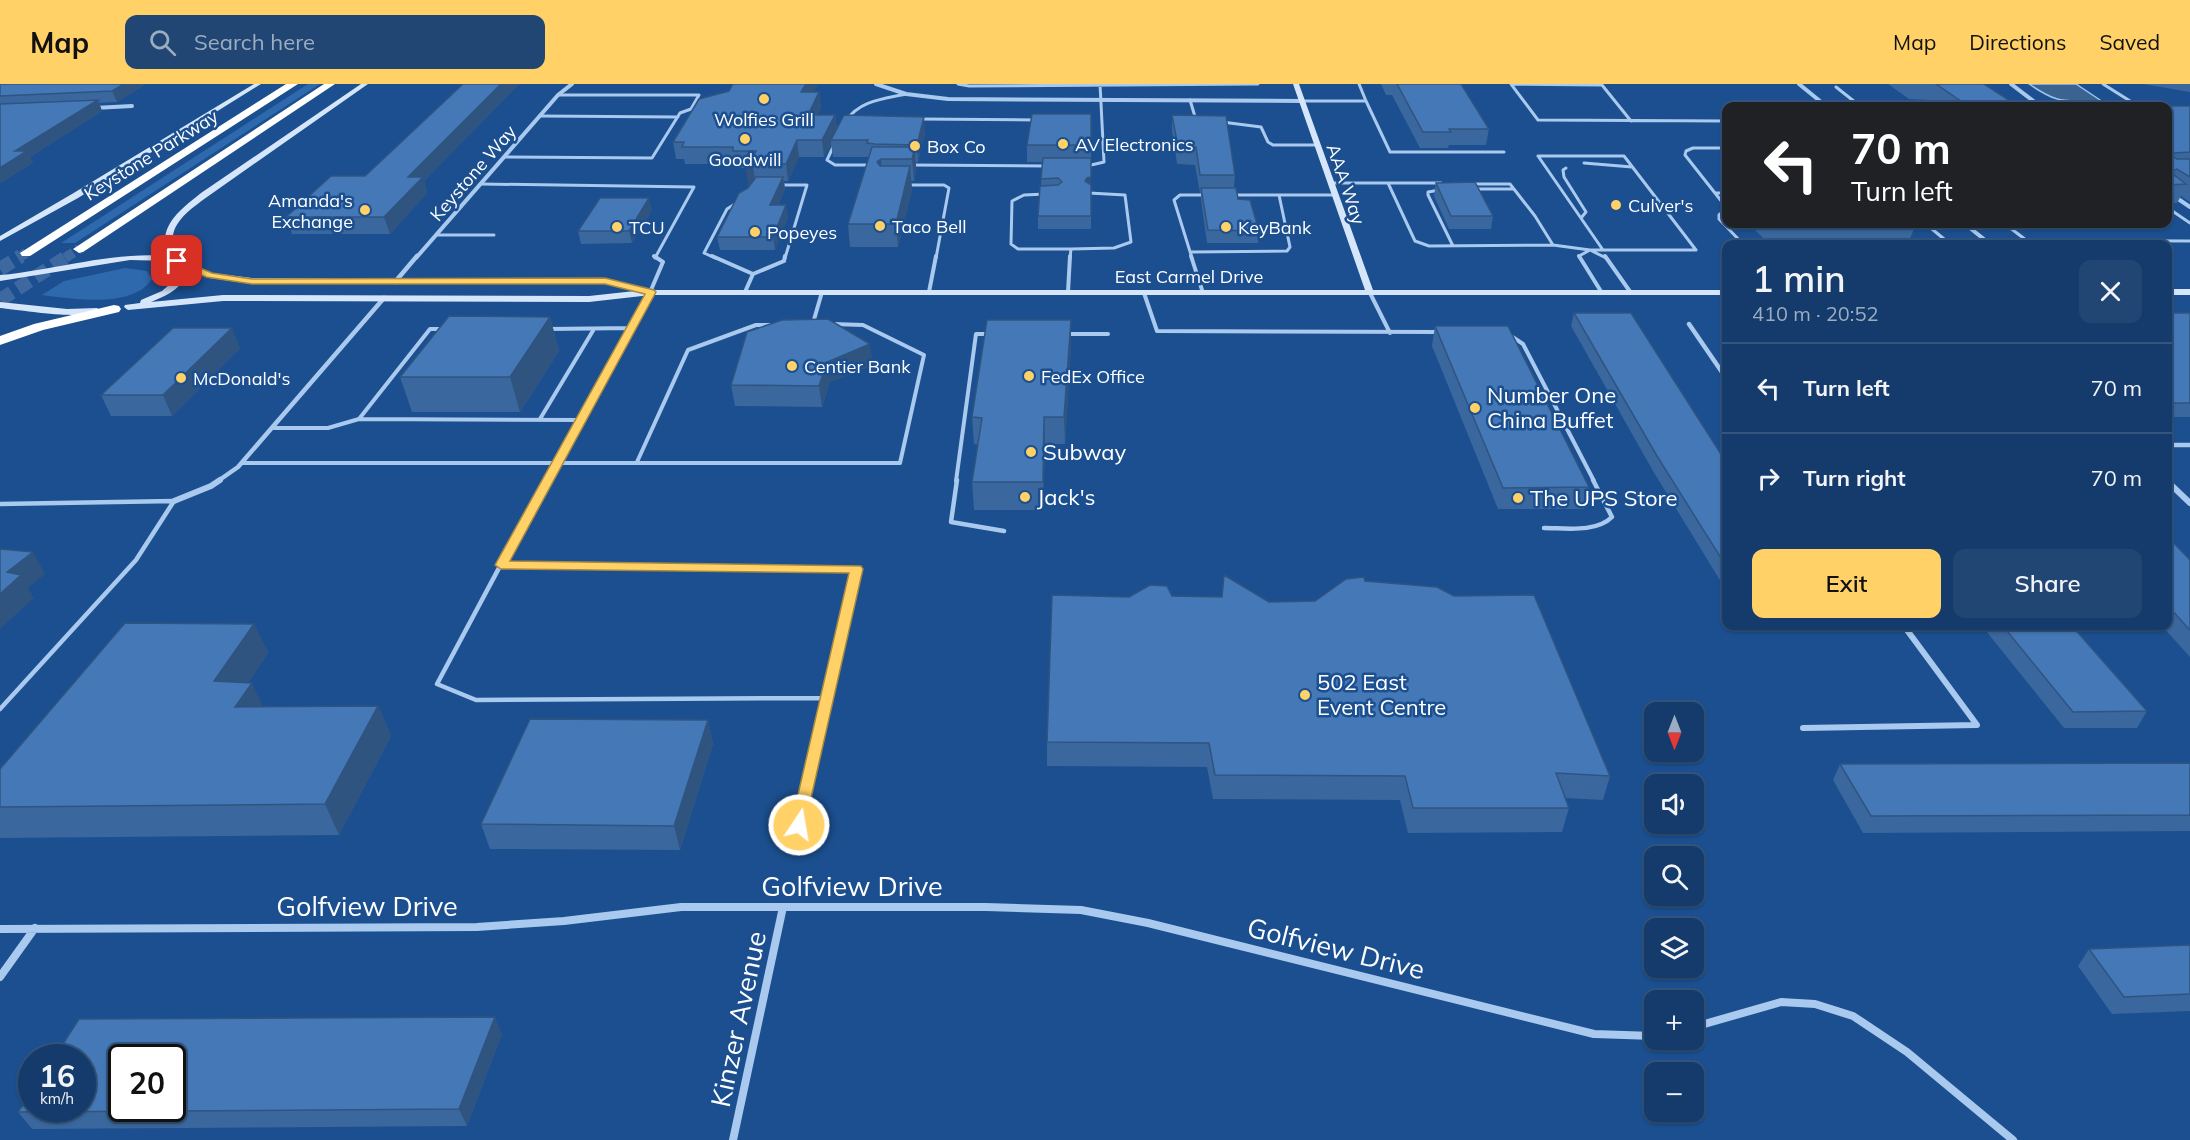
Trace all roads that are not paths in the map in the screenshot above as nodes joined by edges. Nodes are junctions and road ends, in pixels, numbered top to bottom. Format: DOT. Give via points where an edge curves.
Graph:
graph roads {
  1 [pos="258,84"];
  2 [pos="293,84"];
  3 [pos="330,84"];
  4 [pos="365,84"];
  5 [pos="572,84"];
  6 [pos="876,84"];
  7 [pos="958,84"];
  8 [pos="1258,84"];
  9 [pos="1296,84"];
  10 [pos="1359,84"];
  11 [pos="1512,84"];
  12 [pos="1799,84"];
  13 [pos="2011,84"];
  14 [pos="2103,84"];
  15 [pos="1100,85"];
  16 [pos="1836,87"];
  17 [pos="906,94"];
  18 [pos="558,95"];
  19 [pos="1101,100"];
  20 [pos="1190,100"];
  21 [pos="1302,101"];
  22 [pos="1366,101"];
  23 [pos="1821,102"];
  24 [pos="1855,102"];
  25 [pos="2035,102"];
  26 [pos="2132,102"];
  27 [pos="132,106"];
  28 [pos="88,109"];
  29 [pos="540,116"];
  30 [pos="678,117"];
  31 [pos="847,119"];
  32 [pos="859,119"];
  33 [pos="916,120"];
  34 [pos="1044,120"];
  35 [pos="1631,121"];
  36 [pos="1722,121"];
  37 [pos="1204,122"];
  38 [pos="1214,122"];
  39 [pos="842,130"];
  40 [pos="837,140"];
  41 [pos="1317,145"];
  42 [pos="1722,148"];
  43 [pos="1504,152"];
  44 [pos="505,157"];
  45 [pos="1584,163"];
  46 [pos="882,165"];
  47 [pos="906,165"];
  48 [pos="1047,166"];
  49 [pos="1083,166"];
  50 [pos="1632,167"];
  51 [pos="1566,168"];
  52 [pos="1330,183"];
  53 [pos="1388,183"];
  54 [pos="1443,183"];
  55 [pos="1466,183"];
  56 [pos="482,184"];
  57 [pos="777,184"];
  58 [pos="903,185"];
  59 [pos="1514,189"];
  60 [pos="1448,190"];
  61 [pos="1470,190"];
  62 [pos="1089,193"];
  63 [pos="1716,193"];
  64 [pos="1722,193"];
  65 [pos="1047,194"];
  66 [pos="1213,195"];
  67 [pos="1224,195"];
  68 [pos="1279,195"];
  69 [pos="1334,195"];
  70 [pos="2172,195"];
  71 [pos="747,198"];
  72 [pos="1722,202"];
  73 [pos="2190,207"];
  74 [pos="2172,211"];
  75 [pos="1581,218"];
  76 [pos="2190,223"];
  77 [pos="1728,228"];
  78 [pos="1931,228"];
  79 [pos="1970,228"];
  80 [pos="2011,228"];
  81 [pos="436,235"];
  82 [pos="494,235"];
  83 [pos="0,239"];
  84 [pos="1739,240"];
  85 [pos="1945,240"];
  86 [pos="1984,240"];
  87 [pos="2026,240"];
  88 [pos="2172,241"];
  89 [pos="2190,241"];
  90 [pos="1553,245"];
  91 [pos="1453,246"];
  92 [pos="79,249"];
  93 [pos="1071,249"];
  94 [pos="1590,250"];
  95 [pos="1603,250"];
  96 [pos="1191,252"];
  97 [pos="26,253"];
  98 [pos="176,260"];
  99 [pos="753,274"];
  100 [pos="0,278"];
  101 [pos="395,282"];
  102 [pos="651,292"];
  103 [pos="746,292"];
  104 [pos="822,292"];
  105 [pos="930,292"];
  106 [pos="1068,292"];
  107 [pos="2172,292"];
  108 [pos="2190,292"];
  109 [pos="1144,293"];
  110 [pos="1203,293"];
  111 [pos="1370,293"];
  112 [pos="1602,293"];
  113 [pos="1631,293"];
  114 [pos="1722,293"];
  115 [pos="384,298"];
  116 [pos="0,305"];
  117 [pos="128,307"];
  118 [pos="114,309"];
  119 [pos="1689,324"];
  120 [pos="779,325"];
  121 [pos="594,328"];
  122 [pos="632,328"];
  123 [pos="453,329"];
  124 [pos="547,329"];
  125 [pos="1447,332"];
  126 [pos="1390,333"];
  127 [pos="1501,333"];
  128 [pos="998,334"];
  129 [pos="1064,334"];
  130 [pos="1108,334"];
  131 [pos="0,341"];
  132 [pos="1722,372"];
  133 [pos="359,419"];
  134 [pos="540,419"];
  135 [pos="580,420"];
  136 [pos="274,428"];
  137 [pos="2172,445"];
  138 [pos="2190,445"];
  139 [pos="637,462"];
  140 [pos="242,463"];
  141 [pos="555,463"];
  142 [pos="2172,486"];
  143 [pos="174,501"];
  144 [pos="2190,503"];
  145 [pos="0,504"];
  146 [pos="1544,528"];
  147 [pos="1004,531"];
  148 [pos="501,565"];
  149 [pos="1907,630"];
  150 [pos="827,698"];
  151 [pos="0,709"];
  152 [pos="1803,728"];
  153 [pos="799,825"];
  154 [pos="783,908"];
  155 [pos="0,928"];
  156 [pos="35,928"];
  157 [pos="0,977"];
  158 [pos="1704,1024"];
  159 [pos="1644,1036"];
  160 [pos="733,1140"];
  161 [pos="2013,1140"];
  1 -- 83 [label="street"];
  2 -- 97 [label="highway, Keystone Parkway"];
  3 -- 92 [label="highway, Keystone Parkway"];
  4 -- 98 [label="street" via="180,214 169,232 169,249"];
  5 -- 18 [label="street, Keystone Way"];
  6 -- 17 [label="street"];
  7 -- 15 [label="lane"];
  8 -- 15 [label="lane"];
  9 -- 21 [label="street, AAA Way"];
  10 -- 22 [label="lane"];
  11 -- 35 [label="lane" via="1602,85"];
  11 -- 35 [label="lane" via="1538,120"];
  12 -- 23 [label="street"];
  13 -- 25 [label="street"];
  14 -- 26 [label="lane"];
  15 -- 19 [label="lane"];
  16 -- 24 [label="lane"];
  17 -- 19 [label="street" via="948,99"];
  17 -- 31 [label="lane" via="863,105"];
  18 -- 29 [label="street, Keystone Way"];
  18 -- 30 [label="lane" via="699,95 691,110"];
  19 -- 20 [label="street"];
  19 -- 49 [label="lane" via="1104,162"];
  20 -- 21 [label="street"];
  20 -- 37 [label="lane" via="1195,120"];
  21 -- 22 [label="lane"];
  21 -- 41 [label="street, AAA Way"];
  22 -- 43 [label="lane" via="1390,152"];
  27 -- 28 [label="street"];
  29 -- 30 [label="lane"];
  29 -- 44 [label="street, Keystone Way"];
  30 -- 44 [label="lane" via="652,158"];
  31 -- 32 [label="lane"];
  31 -- 39 [label="lane"];
  33 -- 34 [label="lane"];
  35 -- 36 [label="lane"];
  38 -- 41 [label="lane" via="1261,128 1273,145"];
  40 -- 46 [label="lane" via="827,160 835,165"];
  41 -- 52 [label="street, AAA Way"];
  42 -- 63 [label="lane" via="1693,148 1685,155"];
  44 -- 56 [label="street, Keystone Way"];
  45 -- 50 [label="lane"];
  47 -- 48 [label="lane"];
  50 -- 75 [label="lane" via="1624,156 1538,156"];
  50 -- 95 [label="lane" via="1696,250"];
  51 -- 75 [label="lane" via="1564,177 1586,212"];
  52 -- 53 [label="lane"];
  52 -- 69 [label="street, AAA Way"];
  53 -- 54 [label="lane"];
  53 -- 91 [label="lane" via="1415,242"];
  55 -- 59 [label="lane" via="1510,184"];
  56 -- 81 [label="street, Keystone Way"];
  56 -- 102 [label="lane" via="694,187 654,257 663,262"];
  57 -- 99 [label="lane" via="807,184 784,261"];
  58 -- 105 [label="lane" via="949,188"];
  59 -- 61 [label="lane"];
  59 -- 90 [label="lane"];
  60 -- 91 [label="lane" via="1428,195"];
  62 -- 93 [label="lane" via="1125,195 1131,242 1114,248"];
  63 -- 64 [label="lane"];
  63 -- 72 [label="lane"];
  65 -- 93 [label="lane" via="1024,195 1012,201 1011,244 1018,249"];
  66 -- 96 [label="lane" via="1180,195 1174,200 1178,223"];
  67 -- 68 [label="lane"];
  68 -- 69 [label="lane"];
  68 -- 96 [label="lane" via="1290,247 1287,251"];
  69 -- 111 [label="street, AAA Way"];
  70 -- 73 [label="street"];
  71 -- 99 [label="lane" via="727,209 704,253"];
  74 -- 76 [label="lane"];
  75 -- 95 [label="lane"];
  77 -- 84 [label="lane"];
  78 -- 85 [label="lane"];
  79 -- 86 [label="street"];
  80 -- 87 [label="lane"];
  81 -- 82 [label="lane"];
  81 -- 101 [label="street, Keystone Way"];
  86 -- 87 [label="lane"];
  88 -- 89 [label="lane"];
  90 -- 91 [label="lane"];
  90 -- 94 [label="lane"];
  93 -- 106 [label="lane"];
  94 -- 95 [label="lane"];
  94 -- 112 [label="lane" via="1579,256"];
  94 -- 113 [label="lane" via="1605,256"];
  96 -- 110 [label="lane"];
  98 -- 100 [label="street, East Carmel Drive" via="126,257 50,273"];
  98 -- 101 [label="street, East Carmel Drive" via="210,275 245,281"];
  98 -- 117 [label="street" via="182,270 177,284"];
  99 -- 103 [label="lane"];
  101 -- 102 [label="street, East Carmel Drive" via="605,281"];
  102 -- 103 [label="street, East Carmel Drive"];
  102 -- 115 [label="street, East Carmel Drive" via="589,299"];
  102 -- 122 [label="lane"];
  103 -- 104 [label="street, East Carmel Drive"];
  104 -- 105 [label="street, East Carmel Drive"];
  104 -- 139 [label="lane" via="812,324 863,325 924,355 900,463"];
  105 -- 106 [label="street, East Carmel Drive"];
  106 -- 109 [label="street, East Carmel Drive"];
  107 -- 108 [label="street"];
  109 -- 110 [label="street, East Carmel Drive"];
  109 -- 126 [label="lane" via="1157,332"];
  110 -- 111 [label="street, East Carmel Drive"];
  111 -- 112 [label="street, East Carmel Drive"];
  111 -- 126 [label="lane"];
  112 -- 113 [label="street, East Carmel Drive"];
  113 -- 114 [label="street, East Carmel Drive"];
  115 -- 117 [label="street, East Carmel Drive" via="223,298"];
  115 -- 136 [label="street"];
  116 -- 118 [label="street" via="67,312"];
  117 -- 118 [label="street"];
  118 -- 131 [label="highway"];
  119 -- 132 [label="street"];
  120 -- 139 [label="lane" via="756,325 688,350"];
  121 -- 122 [label="lane"];
  121 -- 124 [label="lane"];
  121 -- 134 [label="lane"];
  122 -- 135 [label="lane"];
  123 -- 133 [label="lane" via="430,329"];
  125 -- 126 [label="lane"];
  127 -- 146 [label="lane" via="1523,344 1612,517 1608,524 1599,527"];
  128 -- 147 [label="lane" via="976,334 951,522"];
  129 -- 130 [label="lane"];
  133 -- 134 [label="lane"];
  133 -- 136 [label="lane" via="342,426"];
  134 -- 135 [label="lane"];
  135 -- 141 [label="lane"];
  136 -- 140 [label="street"];
  137 -- 138 [label="street"];
  139 -- 141 [label="lane"];
  140 -- 141 [label="lane"];
  140 -- 143 [label="street" via="211,486"];
  141 -- 148 [label="lane"];
  142 -- 144 [label="street"];
  143 -- 145 [label="lane"];
  143 -- 151 [label="lane" via="136,560"];
  148 -- 150 [label="lane" via="856,569"];
  148 -- 150 [label="lane" via="437,684 476,700"];
  149 -- 152 [label="street" via="1977,725"];
  150 -- 153 [label="lane"];
  154 -- 156 [label="street, Golfview Drive" via="681,908 477,927"];
  154 -- 159 [label="street, Golfview Drive" via="1081,910 1148,923 1594,1034"];
  154 -- 160 [label="street, Kinzer Avenue"];
  155 -- 156 [label="street, Golfview Drive"];
  156 -- 157 [label="street"];
  158 -- 161 [label="street" via="1780,1002 1815,1004 1853,1016 1907,1052"];
}
